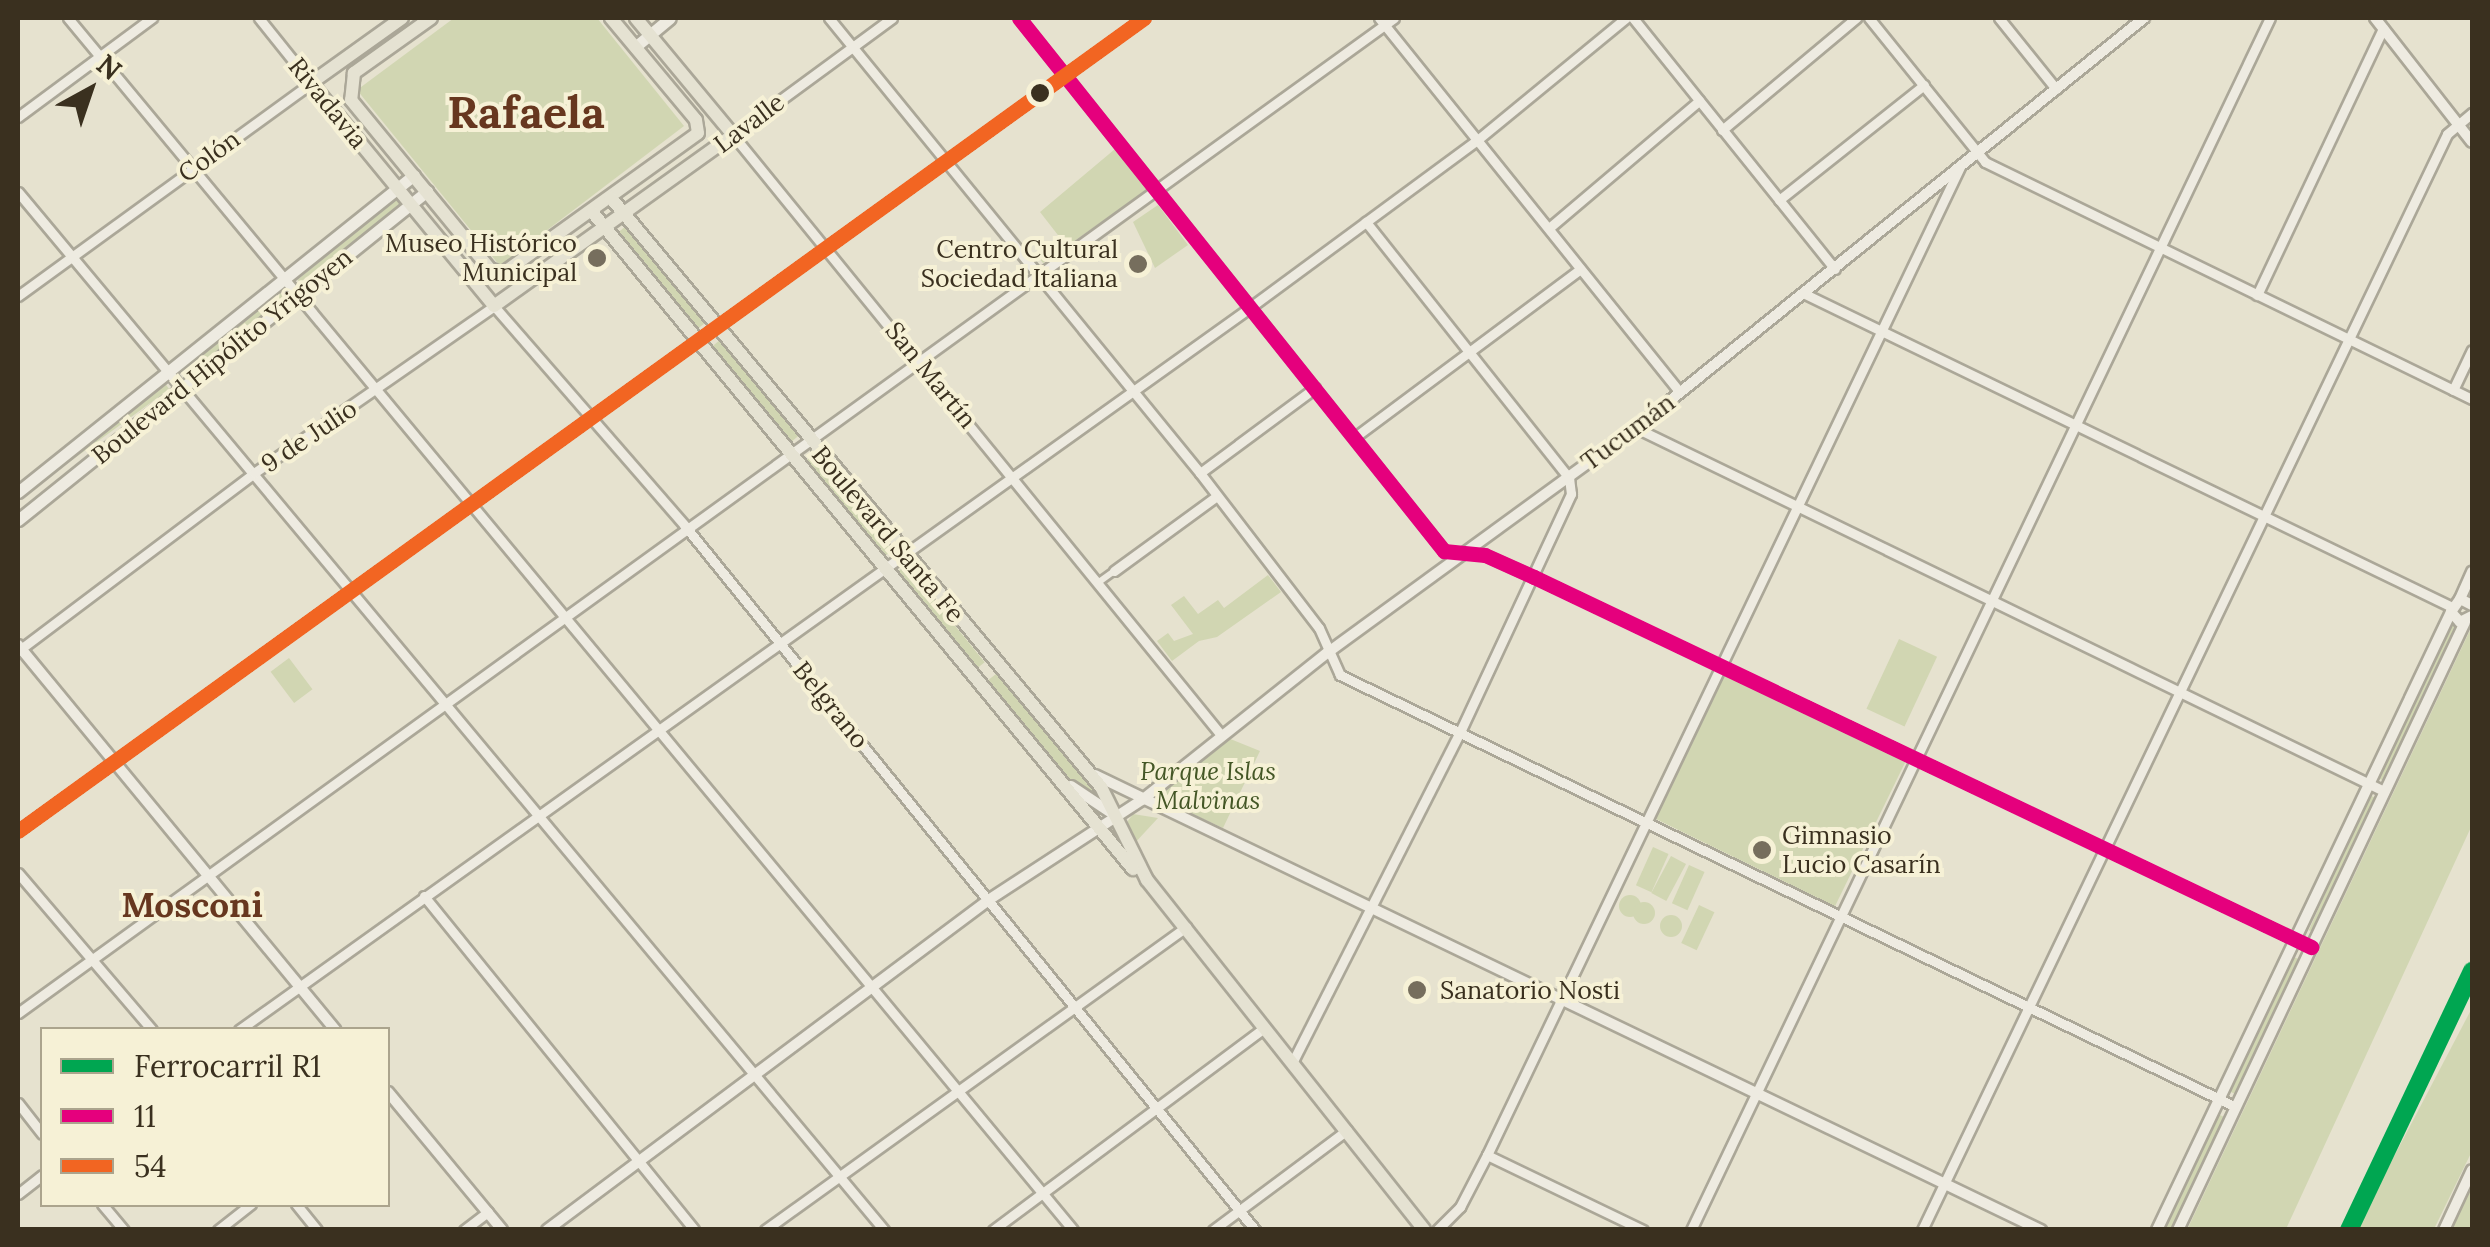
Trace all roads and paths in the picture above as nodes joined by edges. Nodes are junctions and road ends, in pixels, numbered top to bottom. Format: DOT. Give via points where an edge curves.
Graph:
graph roads {
  1 [pos="68,18"];
  2 [pos="152,18"];
  3 [pos="259,18"];
  4 [pos="402,18"];
  5 [pos="430,18"];
  6 [pos="636,18"];
  7 [pos="670,18"];
  8 [pos="829,18"];
  9 [pos="892,18"];
  10 [pos="1019,18"];
  11 [pos="1144,18"];
  12 [pos="1394,18"];
  13 [pos="1630,18"];
  14 [pos="1856,18"];
  15 [pos="1869,18"];
  16 [pos="1999,18"];
  17 [pos="2144,18"];
  18 [pos="2270,18"];
  19 [pos="2375,18"];
  20 [pos="619,20"];
  21 [pos="1382,21"];
  22 [pos="2383,28"];
  23 [pos="650,34"];
  24 [pos="854,45"];
  25 [pos="635,47"];
  26 [pos="101,56"];
  27 [pos="1064,73"];
  28 [pos="311,84"];
  29 [pos="1924,85"];
  30 [pos="2056,89"];
  31 [pos="1699,101"];
  32 [pos="2472,113"];
  33 [pos="18,118"];
  34 [pos="2458,124"];
  35 [pos="1722,130"];
  36 [pos="734,135"];
  37 [pos="1476,141"];
  38 [pos="2472,142"];
  39 [pos="1977,154"];
  40 [pos="944,158"];
  41 [pos="193,167"];
  42 [pos="1960,168"];
  43 [pos="414,175"];
  44 [pos="397,188"];
  45 [pos="427,191"];
  46 [pos="18,192"];
  47 [pos="1157,192"];
  48 [pos="611,198"];
  49 [pos="1779,200"];
  50 [pos="411,204"];
  51 [pos="592,212"];
  52 [pos="624,215"];
  53 [pos="1366,222"];
  54 [pos="605,228"];
  55 [pos="1548,228"];
  56 [pos="826,243"];
  57 [pos="2160,248"];
  58 [pos="72,255"];
  59 [pos="1835,268"];
  60 [pos="1580,269"];
  61 [pos="1036,276"];
  62 [pos="281,279"];
  63 [pos="1805,294"];
  64 [pos="2257,294"];
  65 [pos="297,295"];
  66 [pos="18,296"];
  67 [pos="494,306"];
  68 [pos="1252,306"];
  69 [pos="718,327"];
  70 [pos="1882,331"];
  71 [pos="699,340"];
  72 [pos="2349,340"];
  73 [pos="2472,350"];
  74 [pos="1468,351"];
  75 [pos="919,360"];
  76 [pos="167,373"];
  77 [pos="1315,388"];
  78 [pos="180,390"];
  79 [pos="2454,390"];
  80 [pos="1132,391"];
  81 [pos="375,392"];
  82 [pos="1680,392"];
  83 [pos="2472,400"];
  84 [pos="593,414"];
  85 [pos="2076,424"];
  86 [pos="1636,428"];
  87 [pos="1355,437"];
  88 [pos="812,443"];
  89 [pos="793,454"];
  90 [pos="54,462"];
  91 [pos="254,473"];
  92 [pos="1200,473"];
  93 [pos="1012,477"];
  94 [pos="1569,478"];
  95 [pos="68,480"];
  96 [pos="18,492"];
  97 [pos="1217,496"];
  98 [pos="468,502"];
  99 [pos="1797,508"];
  100 [pos="2264,514"];
  101 [pos="18,520"];
  102 [pos="686,526"];
  103 [pos="1464,554"];
  104 [pos="905,555"];
  105 [pos="886,569"];
  106 [pos="1114,571"];
  107 [pos="1534,576"];
  108 [pos="2471,578"];
  109 [pos="1099,582"];
  110 [pos="350,588"];
  111 [pos="1992,601"];
  112 [pos="2463,604"];
  113 [pos="562,616"];
  114 [pos="2470,619"];
  115 [pos="777,639"];
  116 [pos="19,648"];
  117 [pos="1328,653"];
  118 [pos="995,664"];
  119 [pos="1722,666"];
  120 [pos="976,678"];
  121 [pos="2180,691"];
  122 [pos="448,700"];
  123 [pos="654,727"];
  124 [pos="1460,732"];
  125 [pos="1221,735"];
  126 [pos="1914,758"];
  127 [pos="116,759"];
  128 [pos="1045,762"];
  129 [pos="1078,764"];
  130 [pos="2368,783"];
  131 [pos="2384,791"];
  132 [pos="1142,800"];
  133 [pos="540,812"];
  134 [pos="1113,814"];
  135 [pos="1647,822"];
  136 [pos="1096,826"];
  137 [pos="18,831"];
  138 [pos="2104,848"];
  139 [pos="18,873"];
  140 [pos="209,873"];
  141 [pos="1147,880"];
  142 [pos="424,896"];
  143 [pos="990,900"];
  144 [pos="1372,906"];
  145 [pos="1838,912"];
  146 [pos="1186,927"];
  147 [pos="2295,939"];
  148 [pos="2310,947"];
  149 [pos="92,958"];
  150 [pos="299,986"];
  151 [pos="875,990"];
  152 [pos="1562,997"];
  153 [pos="1074,1004"];
  154 [pos="2029,1005"];
  155 [pos="18,1013"];
  156 [pos="150,1027"];
  157 [pos="243,1027"];
  158 [pos="333,1027"];
  159 [pos="1264,1028"];
  160 [pos="1292,1064"];
  161 [pos="756,1071"];
  162 [pos="960,1088"];
  163 [pos="1753,1091"];
  164 [pos="390,1097"];
  165 [pos="2217,1098"];
  166 [pos="18,1103"];
  167 [pos="2234,1106"];
  168 [pos="1156,1107"];
  169 [pos="1347,1130"];
  170 [pos="40,1131"];
  171 [pos="1487,1155"];
  172 [pos="640,1160"];
  173 [pos="2472,1170"];
  174 [pos="841,1174"];
  175 [pos="40,1177"];
  176 [pos="1945,1182"];
  177 [pos="1044,1191"];
  178 [pos="18,1194"];
  179 [pos="105,1207"];
  180 [pos="247,1207"];
  181 [pos="299,1207"];
  182 [pos="1240,1210"];
  183 [pos="488,1212"];
  184 [pos="124,1230"];
  185 [pos="218,1230"];
  186 [pos="318,1230"];
  187 [pos="464,1230"];
  188 [pos="502,1230"];
  189 [pos="547,1230"];
  190 [pos="694,1230"];
  191 [pos="765,1230"];
  192 [pos="884,1230"];
  193 [pos="993,1230"];
  194 [pos="1073,1230"];
  195 [pos="1213,1230"];
  196 [pos="1255,1230"];
  197 [pos="1424,1230"];
  198 [pos="1437,1230"];
  199 [pos="1643,1230"];
  200 [pos="1691,1230"];
  201 [pos="1922,1230"];
  202 [pos="2040,1230"];
  203 [pos="2157,1230"];
  204 [pos="2178,1230"];
  205 [pos="2444,1230"];
  1 -- 26 [label="street"];
  2 -- 26 [label="street"];
  3 -- 28 [label="street, Rivadavia"];
  4 -- 28 [label="main road, Colón"];
  5 -- 43 [label="main road, Rivadavia" via="354,73 348,87 351,100"];
  6 -- 23 [label="main road, San Martín"];
  7 -- 23 [label="main road"];
  8 -- 24 [label="street"];
  9 -- 24 [label="street, Lavalle"];
  10 -- 27 [label="street"];
  11 -- 27 [label="street"];
  12 -- 21 [label="street"];
  13 -- 31 [label="street"];
  13 -- 37 [label="street"];
  14 -- 35 [label="street"];
  15 -- 29 [label="street"];
  16 -- 30 [label="street"];
  17 -- 30 [label="street, Tucumán"];
  18 -- 57 [label="street"];
  19 -- 22 [label="street"];
  20 -- 25 [label="main road"];
  21 -- 37 [label="street"];
  21 -- 47 [label="street"];
  22 -- 34 [label="street"];
  22 -- 64 [label="street"];
  23 -- 25 [label="main road"];
  23 -- 36 [label="main road, San Martín"];
  24 -- 36 [label="street, Lavalle"];
  24 -- 40 [label="street"];
  25 -- 48 [label="main road, Lavalle" via="696,120 698,133"];
  26 -- 33 [label="street"];
  26 -- 41 [label="street"];
  27 -- 40 [label="street"];
  27 -- 47 [label="street"];
  28 -- 41 [label="street, Colón"];
  28 -- 44 [label="main road, Rivadavia"];
  29 -- 39 [label="street"];
  29 -- 49 [label="street"];
  30 -- 39 [label="street, Tucumán"];
  31 -- 35 [label="street"];
  31 -- 55 [label="street"];
  32 -- 34 [label="street"];
  34 -- 38 [label="street"];
  34 -- 72 [label="street" via="2446,134"];
  35 -- 49 [label="street"];
  36 -- 52 [label="main road, Lavalle"];
  36 -- 56 [label="street, San Martín"];
  37 -- 53 [label="street"];
  37 -- 55 [label="street"];
  39 -- 42 [label="street, Tucumán"];
  39 -- 57 [label="street"];
  40 -- 56 [label="street"];
  40 -- 61 [label="street"];
  41 -- 58 [label="street, Colón"];
  41 -- 62 [label="street"];
  42 -- 59 [label="street, Tucumán"];
  42 -- 70 [label="street"];
  43 -- 44 [label="main road, Boulevard Hipólito Yrigoyen"];
  43 -- 45 [label="main road"];
  44 -- 50 [label="main road, Belgrano"];
  44 -- 62 [label="main road, Boulevard Hipólito Yrigoyen"];
  45 -- 50 [label="main road, Boulevard Hipólito Yrigoyen"];
  45 -- 51 [label="main road" via="490,269 502,274"];
  46 -- 58 [label="street"];
  47 -- 61 [label="street"];
  47 -- 68 [label="street"];
  48 -- 51 [label="main road, Lavalle"];
  48 -- 52 [label="main road, Boulevard Santa Fe"];
  49 -- 59 [label="street"];
  50 -- 65 [label="main road, Boulevard Hipólito Yrigoyen"];
  50 -- 67 [label="main road, Belgrano"];
  51 -- 54 [label="main road, Boulevard Santa Fe"];
  52 -- 54 [label="main road, Lavalle"];
  52 -- 69 [label="main road, Boulevard Santa Fe"];
  53 -- 68 [label="street"];
  53 -- 74 [label="street"];
  54 -- 67 [label="main road, 9 de Julio"];
  54 -- 71 [label="main road, Boulevard Santa Fe"];
  55 -- 60 [label="street"];
  56 -- 69 [label="street"];
  56 -- 75 [label="street, San Martín"];
  57 -- 64 [label="street"];
  57 -- 85 [label="street"];
  58 -- 66 [label="street, Colón"];
  58 -- 76 [label="street"];
  59 -- 63 [label="street, Tucumán"];
  60 -- 74 [label="street"];
  60 -- 82 [label="street"];
  61 -- 75 [label="street"];
  61 -- 80 [label="street"];
  62 -- 65 [label="street"];
  62 -- 76 [label="main road, Boulevard Hipólito Yrigoyen"];
  63 -- 70 [label="street"];
  63 -- 82 [label="street, Tucumán"];
  64 -- 72 [label="street"];
  65 -- 78 [label="main road, Boulevard Hipólito Yrigoyen"];
  65 -- 81 [label="street"];
  67 -- 81 [label="street, 9 de Julio"];
  67 -- 84 [label="street, Belgrano"];
  68 -- 77 [label="street"];
  68 -- 80 [label="street"];
  69 -- 71 [label="street"];
  69 -- 88 [label="main road, Boulevard Santa Fe"];
  70 -- 85 [label="street"];
  70 -- 99 [label="street"];
  71 -- 84 [label="street"];
  71 -- 89 [label="main road, Boulevard Santa Fe"];
  72 -- 79 [label="street"];
  72 -- 100 [label="street"];
  73 -- 79 [label="street"];
  74 -- 87 [label="street"];
  74 -- 94 [label="street"];
  75 -- 88 [label="street"];
  75 -- 93 [label="street, San Martín"];
  76 -- 78 [label="street"];
  76 -- 90 [label="main road, Boulevard Hipólito Yrigoyen"];
  77 -- 87 [label="street"];
  77 -- 92 [label="street"];
  78 -- 91 [label="street"];
  78 -- 95 [label="main road, Boulevard Hipólito Yrigoyen"];
  79 -- 83 [label="street"];
  80 -- 92 [label="street"];
  80 -- 93 [label="street"];
  81 -- 91 [label="street, 9 de Julio"];
  81 -- 98 [label="street"];
  82 -- 86 [label="street, Tucumán"];
  84 -- 98 [label="street"];
  84 -- 102 [label="street, Belgrano"];
  85 -- 100 [label="street"];
  85 -- 111 [label="street"];
  86 -- 94 [label="street, Tucumán"];
  86 -- 99 [label="street"];
  87 -- 103 [label="street" via="1444,551"];
  88 -- 89 [label="street"];
  88 -- 104 [label="main road, Boulevard Santa Fe"];
  89 -- 102 [label="street"];
  89 -- 105 [label="main road, Boulevard Santa Fe"];
  90 -- 95 [label="main road"];
  90 -- 96 [label="main road, Boulevard Hipólito Yrigoyen"];
  91 -- 110 [label="street"];
  91 -- 116 [label="street, 9 de Julio"];
  92 -- 97 [label="street"];
  93 -- 104 [label="street"];
  93 -- 109 [label="street, San Martín"];
  94 -- 103 [label="street, Tucumán"];
  94 -- 107 [label="street" via="1571,494"];
  95 -- 101 [label="main road, Boulevard Hipólito Yrigoyen"];
  97 -- 106 [label="street"];
  97 -- 117 [label="street" via="1320,628"];
  98 -- 110 [label="street"];
  98 -- 113 [label="street"];
  99 -- 111 [label="street"];
  99 -- 119 [label="street"];
  100 -- 112 [label="street"];
  100 -- 121 [label="street"];
  102 -- 113 [label="street"];
  102 -- 115 [label="street, Belgrano"];
  103 -- 107 [label="street" via="1484,555"];
  103 -- 117 [label="street, Tucumán"];
  104 -- 105 [label="street"];
  104 -- 118 [label="main road, Boulevard Santa Fe"];
  105 -- 115 [label="street"];
  105 -- 120 [label="main road, Boulevard Santa Fe"];
  106 -- 109 [label="street"];
  107 -- 119 [label="street"];
  107 -- 124 [label="street"];
  108 -- 112 [label="street"];
  109 -- 125 [label="street, San Martín"];
  110 -- 122 [label="street"];
  110 -- 127 [label="street"];
  111 -- 121 [label="street"];
  111 -- 126 [label="street"];
  112 -- 114 [label="street"];
  112 -- 130 [label="street"];
  113 -- 122 [label="street"];
  113 -- 123 [label="street"];
  114 -- 131 [label="street"];
  115 -- 123 [label="street"];
  115 -- 143 [label="street, Belgrano"];
  116 -- 127 [label="street"];
  117 -- 124 [label="street" via="1340,675"];
  117 -- 125 [label="street, Tucumán"];
  118 -- 120 [label="main road"];
  118 -- 129 [label="main road, Boulevard Santa Fe"];
  119 -- 126 [label="street"];
  119 -- 135 [label="street"];
  120 -- 128 [label="main road, Boulevard Santa Fe"];
  121 -- 130 [label="street"];
  121 -- 138 [label="street"];
  122 -- 133 [label="street"];
  122 -- 140 [label="street"];
  123 -- 133 [label="street"];
  123 -- 151 [label="street"];
  124 -- 135 [label="street"];
  124 -- 144 [label="street"];
  125 -- 132 [label="street, Tucumán"];
  126 -- 138 [label="street"];
  126 -- 145 [label="street"];
  127 -- 137 [label="street"];
  127 -- 140 [label="street"];
  128 -- 134 [label="street"];
  128 -- 136 [label="main road, Boulevard Santa Fe"];
  129 -- 132 [label="street"];
  129 -- 134 [label="main road, Boulevard Santa Fe" via="1101,787"];
  130 -- 131 [label="street"];
  130 -- 147 [label="street"];
  131 -- 148 [label="street"];
  132 -- 134 [label="street, Tucumán"];
  132 -- 144 [label="street"];
  133 -- 142 [label="street"];
  133 -- 161 [label="street"];
  134 -- 136 [label="street, Tucumán"];
  134 -- 141 [label="main road, Boulevard Santa Fe"];
  135 -- 145 [label="street"];
  135 -- 152 [label="street"];
  136 -- 141 [label="main road, Boulevard Santa Fe"];
  136 -- 143 [label="street, Tucumán"];
  138 -- 147 [label="street"];
  138 -- 154 [label="street"];
  139 -- 149 [label="street"];
  140 -- 149 [label="street"];
  140 -- 150 [label="street"];
  141 -- 146 [label="main road, Boulevard Santa Fe"];
  142 -- 150 [label="street"];
  142 -- 172 [label="street"];
  143 -- 151 [label="street, Tucumán"];
  143 -- 153 [label="street, Belgrano"];
  144 -- 152 [label="street"];
  144 -- 160 [label="street"];
  145 -- 154 [label="street"];
  145 -- 163 [label="street"];
  146 -- 153 [label="street"];
  146 -- 159 [label="main road, Boulevard Santa Fe"];
  147 -- 148 [label="street"];
  147 -- 165 [label="street"];
  148 -- 167 [label="street"];
  149 -- 155 [label="street"];
  149 -- 156 [label="street"];
  150 -- 157 [label="street"];
  150 -- 158 [label="street"];
  151 -- 161 [label="street, Tucumán"];
  151 -- 162 [label="street"];
  152 -- 163 [label="street"];
  152 -- 171 [label="street"];
  153 -- 162 [label="street"];
  153 -- 168 [label="street, Belgrano"];
  154 -- 165 [label="street"];
  154 -- 176 [label="street"];
  159 -- 160 [label="main road, Boulevard Santa Fe"];
  159 -- 168 [label="street"];
  160 -- 169 [label="main road, Boulevard Santa Fe"];
  161 -- 172 [label="street, Tucumán"];
  161 -- 174 [label="street"];
  162 -- 174 [label="street"];
  162 -- 177 [label="street"];
  163 -- 176 [label="street"];
  163 -- 200 [label="street"];
  164 -- 183 [label="street"];
  165 -- 167 [label="street"];
  165 -- 203 [label="street"];
  166 -- 170 [label="street"];
  167 -- 204 [label="street"];
  168 -- 177 [label="street"];
  168 -- 182 [label="street, Belgrano"];
  169 -- 182 [label="street"];
  169 -- 197 [label="main road, Boulevard Santa Fe"];
  171 -- 198 [label="street" via="1460,1207"];
  171 -- 199 [label="street"];
  172 -- 189 [label="street, Tucumán"];
  172 -- 190 [label="street"];
  173 -- 205 [label="street"];
  174 -- 191 [label="street"];
  174 -- 192 [label="street"];
  175 -- 178 [label="street"];
  176 -- 201 [label="street"];
  176 -- 202 [label="street"];
  177 -- 193 [label="street"];
  177 -- 194 [label="street"];
  179 -- 184 [label="street"];
  180 -- 185 [label="street"];
  181 -- 186 [label="street"];
  182 -- 195 [label="street"];
  182 -- 196 [label="street, Belgrano"];
  183 -- 187 [label="street"];
  183 -- 188 [label="street"];
}
